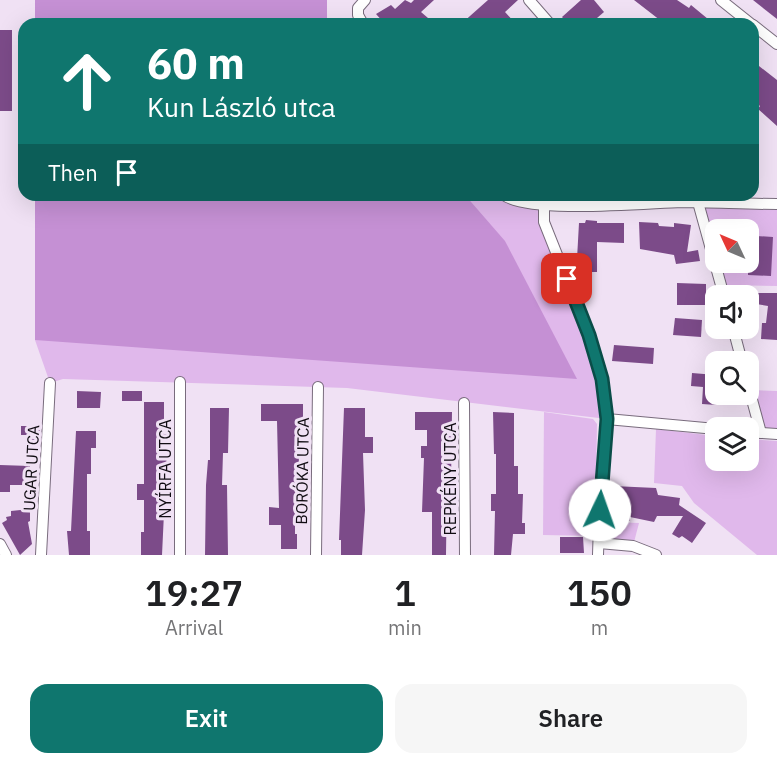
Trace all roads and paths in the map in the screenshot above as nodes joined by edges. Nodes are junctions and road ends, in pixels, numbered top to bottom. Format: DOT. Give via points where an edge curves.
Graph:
graph roads {
  1 [pos="365,0"];
  2 [pos="529,0"];
  3 [pos="721,0"];
  4 [pos="360,18"];
  5 [pos="545,18"];
  6 [pos="743,18"];
  7 [pos="759,30"];
  8 [pos="777,44"];
  9 [pos="521,201"];
  10 [pos="646,201"];
  11 [pos="698,201"];
  12 [pos="729,201"];
  13 [pos="777,204"];
  14 [pos="544,205"];
  15 [pos="721,285"];
  16 [pos="180,382"];
  17 [pos="50,383"];
  18 [pos="318,387"];
  19 [pos="464,403"];
  20 [pos="753,405"];
  21 [pos="607,419"];
  22 [pos="705,428"];
  23 [pos="761,433"];
  24 [pos="777,434"];
  25 [pos="599,543"];
  26 [pos="42,555"];
  27 [pos="180,555"];
  28 [pos="316,555"];
  29 [pos="465,555"];
  30 [pos="598,555"];
  31 [pos="656,555"];
  1 -- 4 [label="street" via="358,8"];
  2 -- 5 [label="street"];
  3 -- 6 [label="street"];
  7 -- 8 [label="street"];
  9 -- 14 [label="street"];
  10 -- 14 [label="street"];
  11 -- 15 [label="street"];
  12 -- 13 [label="street"];
  14 -- 21 [label="street" via="544,222 589,335 602,379"];
  16 -- 27 [label="street, NYÍRFA UTCA"];
  17 -- 26 [label="street, UGAR UTCA"];
  18 -- 28 [label="street, BORÓKA UTCA"];
  19 -- 29 [label="street, REPKÉNY UTCA"];
  20 -- 23 [label="street"];
  21 -- 22 [label="street"];
  21 -- 25 [label="street"];
  23 -- 24 [label="street"];
  25 -- 30 [label="street"];
  25 -- 31 [label="street" via="633,546"];
}
